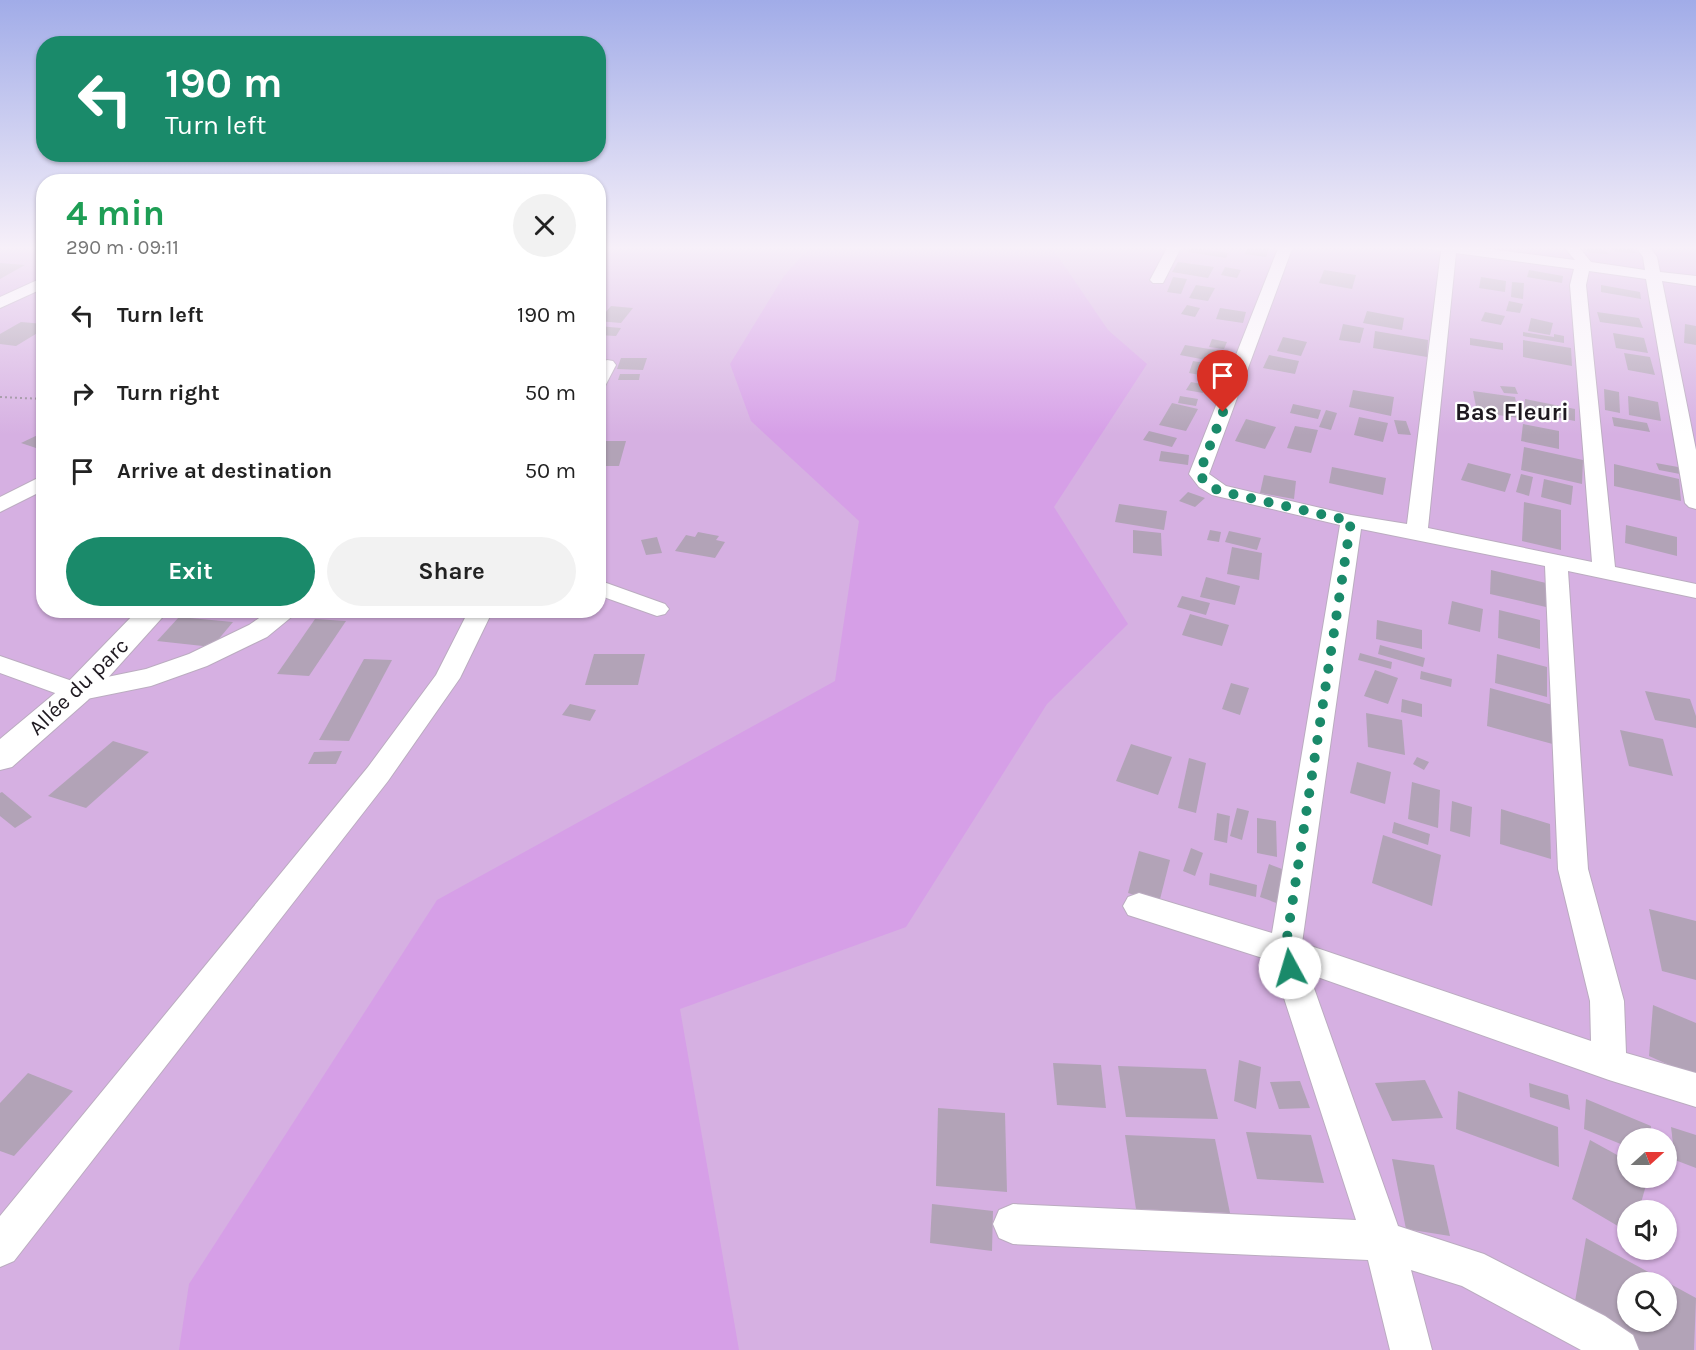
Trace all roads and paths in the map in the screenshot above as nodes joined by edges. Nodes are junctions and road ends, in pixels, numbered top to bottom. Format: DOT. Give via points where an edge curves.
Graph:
graph roads {
  1 [pos="1262,309"];
  2 [pos="1442,309"];
  3 [pos="1580,309"];
  4 [pos="1659,309"];
  5 [pos="0,397"];
  6 [pos="36,399"];
  7 [pos="36,486"];
  8 [pos="1696,502"];
  9 [pos="0,506"];
  10 [pos="1351,521"];
  11 [pos="1417,532"];
  12 [pos="1556,562"];
  13 [pos="1604,572"];
  14 [pos="606,590"];
  15 [pos="1696,591"];
  16 [pos="657,609"];
  17 [pos="146,618"];
  18 [pos="277,618"];
  19 [pos="477,618"];
  20 [pos="0,664"];
  21 [pos="77,692"];
  22 [pos="0,758"];
  23 [pos="1139,906"];
  24 [pos="1285,951"];
  25 [pos="1609,1064"];
  26 [pos="1696,1090"];
  27 [pos="1013,1224"];
  28 [pos="1383,1240"];
  29 [pos="0,1247"];
  30 [pos="1411,1350"];
  31 [pos="1618,1350"];
  1 -- 10 [label="street" via="1199,474 1219,491"];
  2 -- 11 [label="street"];
  3 -- 13 [label="street"];
  4 -- 8 [label="street"];
  5 -- 6 [label="path"];
  7 -- 9 [label="street"];
  10 -- 11 [label="street"];
  10 -- 24 [label="street"];
  11 -- 12 [label="street"];
  12 -- 13 [label="street"];
  12 -- 25 [label="street" via="1573,869 1607,1001"];
  13 -- 15 [label="street"];
  14 -- 16 [label="street"];
  17 -- 21 [label="street, Allée du parc"];
  18 -- 21 [label="street" via="198,660 150,677"];
  19 -- 29 [label="street" via="447,678 378,774"];
  20 -- 21 [label="street"];
  21 -- 22 [label="street, Allée du parc"];
  23 -- 24 [label="street"];
  24 -- 25 [label="street"];
  24 -- 28 [label="street"];
  25 -- 26 [label="street"];
  27 -- 28 [label="street"];
  28 -- 30 [label="street"];
  28 -- 31 [label="street" via="1470,1268 1590,1331"];
}
